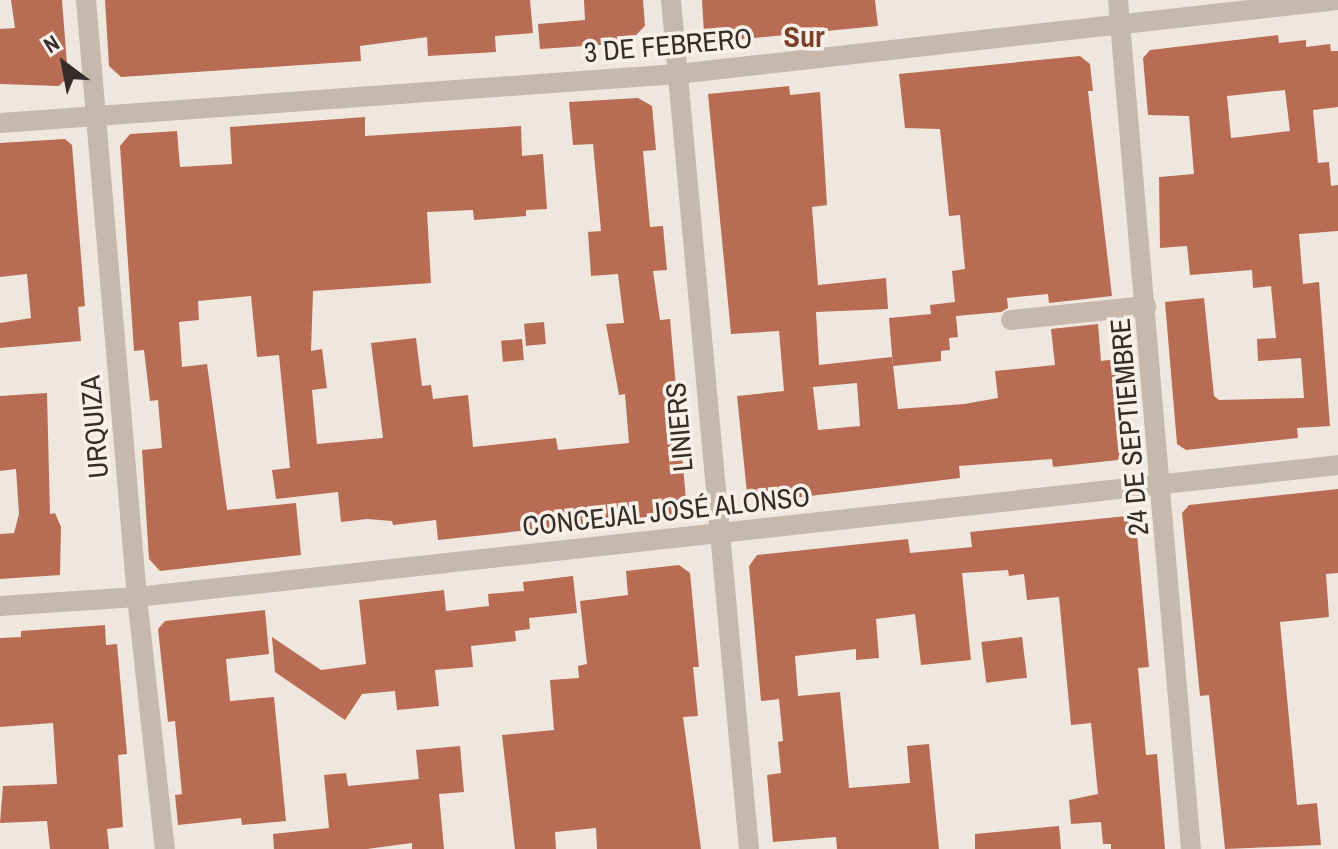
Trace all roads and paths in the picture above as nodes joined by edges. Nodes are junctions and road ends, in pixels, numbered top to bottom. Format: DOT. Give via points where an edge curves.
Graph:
graph roads {
  1 [pos="86,0"];
  2 [pos="671,0"];
  3 [pos="1118,0"];
  4 [pos="1338,0"];
  5 [pos="1121,27"];
  6 [pos="677,74"];
  7 [pos="95,118"];
  8 [pos="0,123"];
  9 [pos="1146,306"];
  10 [pos="1011,320"];
  11 [pos="1338,465"];
  12 [pos="1162,488"];
  13 [pos="716,533"];
  14 [pos="137,597"];
  15 [pos="0,606"];
  16 [pos="165,849"];
  17 [pos="749,849"];
  18 [pos="1191,849"];
  1 -- 7 [label="street, URQUIZA"];
  2 -- 6 [label="street, LINIERS"];
  3 -- 5 [label="street, 24 DE SEPTIEMBRE"];
  4 -- 5 [label="street, 3 DE FEBRERO"];
  5 -- 6 [label="street, 3 DE FEBRERO"];
  5 -- 9 [label="street, 24 DE SEPTIEMBRE"];
  6 -- 7 [label="street, 3 DE FEBRERO"];
  6 -- 13 [label="street, LINIERS"];
  7 -- 8 [label="street, 3 DE FEBRERO"];
  7 -- 14 [label="street, URQUIZA"];
  9 -- 10 [label="street"];
  9 -- 12 [label="street, 24 DE SEPTIEMBRE"];
  11 -- 12 [label="street, CONCEJAL JOSÉ ALONSO"];
  12 -- 13 [label="street, CONCEJAL JOSÉ ALONSO"];
  12 -- 18 [label="street, 24 DE SEPTIEMBRE"];
  13 -- 14 [label="street, CONCEJAL JOSÉ ALONSO"];
  13 -- 17 [label="street, LINIERS"];
  14 -- 15 [label="street, CONCEJAL JOSÉ ALONSO"];
  14 -- 16 [label="street, URQUIZA"];
}
